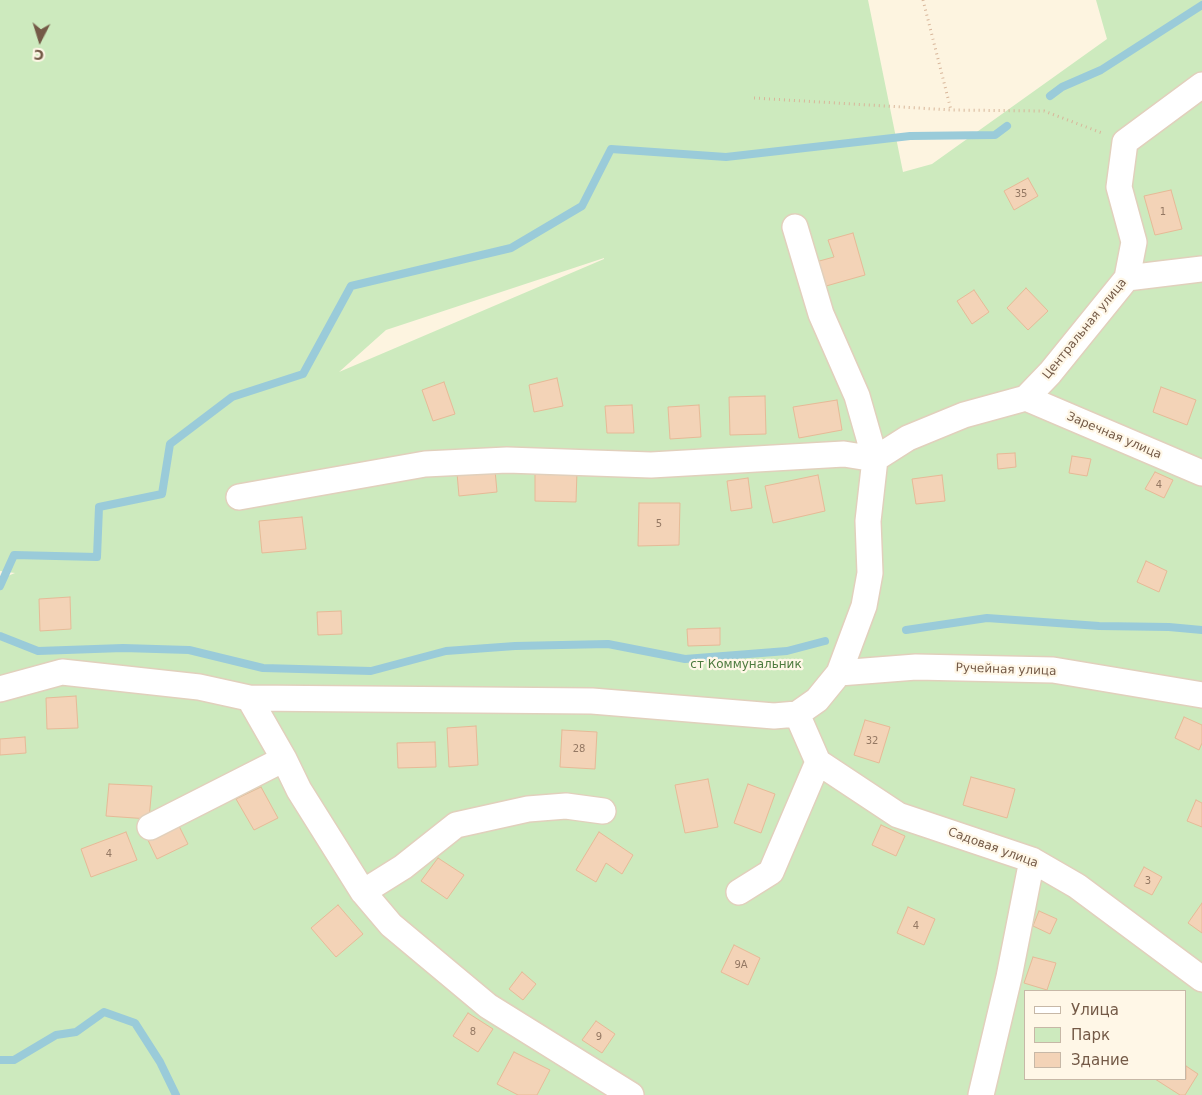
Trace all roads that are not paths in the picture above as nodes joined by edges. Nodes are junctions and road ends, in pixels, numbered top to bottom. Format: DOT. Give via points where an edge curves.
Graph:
graph roads {
  1 [pos="1202,85"];
  2 [pos="795,227"];
  3 [pos="1202,269"];
  4 [pos="1127,278"];
  5 [pos="1026,398"];
  6 [pos="875,459"];
  7 [pos="1202,473"];
  8 [pos="239,497"];
  9 [pos="839,673"];
  10 [pos="0,689"];
  11 [pos="1202,695"];
  12 [pos="249,698"];
  13 [pos="797,714"];
  14 [pos="284,759"];
  15 [pos="818,762"];
  16 [pos="603,811"];
  17 [pos="150,827"];
  18 [pos="1032,860"];
  19 [pos="363,892"];
  20 [pos="739,892"];
  21 [pos="1202,979"];
  22 [pos="631,1095"];
  23 [pos="981,1095"];
  1 -- 4 [label="street, Центральная улица" via="1125,142 1119,187 1134,242"];
  2 -- 6 [label="street" via="821,314 857,396"];
  3 -- 4 [label="street"];
  4 -- 5 [label="street, Центральная улица"];
  5 -- 6 [label="street" via="964,415 908,438"];
  5 -- 7 [label="street, Заречная улица"];
  6 -- 8 [label="street" via="844,454 651,464 507,460 425,464"];
  6 -- 9 [label="street" via="868,521 870,573 864,606"];
  9 -- 11 [label="street, Ручейная улица" via="916,667 1053,670"];
  9 -- 13 [label="street" via="817,700"];
  10 -- 12 [label="street" via="62,672 199,687"];
  12 -- 13 [label="street" via="592,701 774,716"];
  12 -- 14 [label="street"];
  13 -- 15 [label="street"];
  14 -- 17 [label="street"];
  14 -- 19 [label="street" via="299,790"];
  15 -- 18 [label="street, Садовая улица" via="898,816"];
  15 -- 20 [label="street" via="771,872"];
  16 -- 19 [label="street" via="566,806 528,809 456,825 403,867"];
  18 -- 21 [label="street, Садовая улица" via="1077,886"];
  18 -- 23 [label="street"];
  19 -- 22 [label="street" via="391,925 488,1006"];
}
